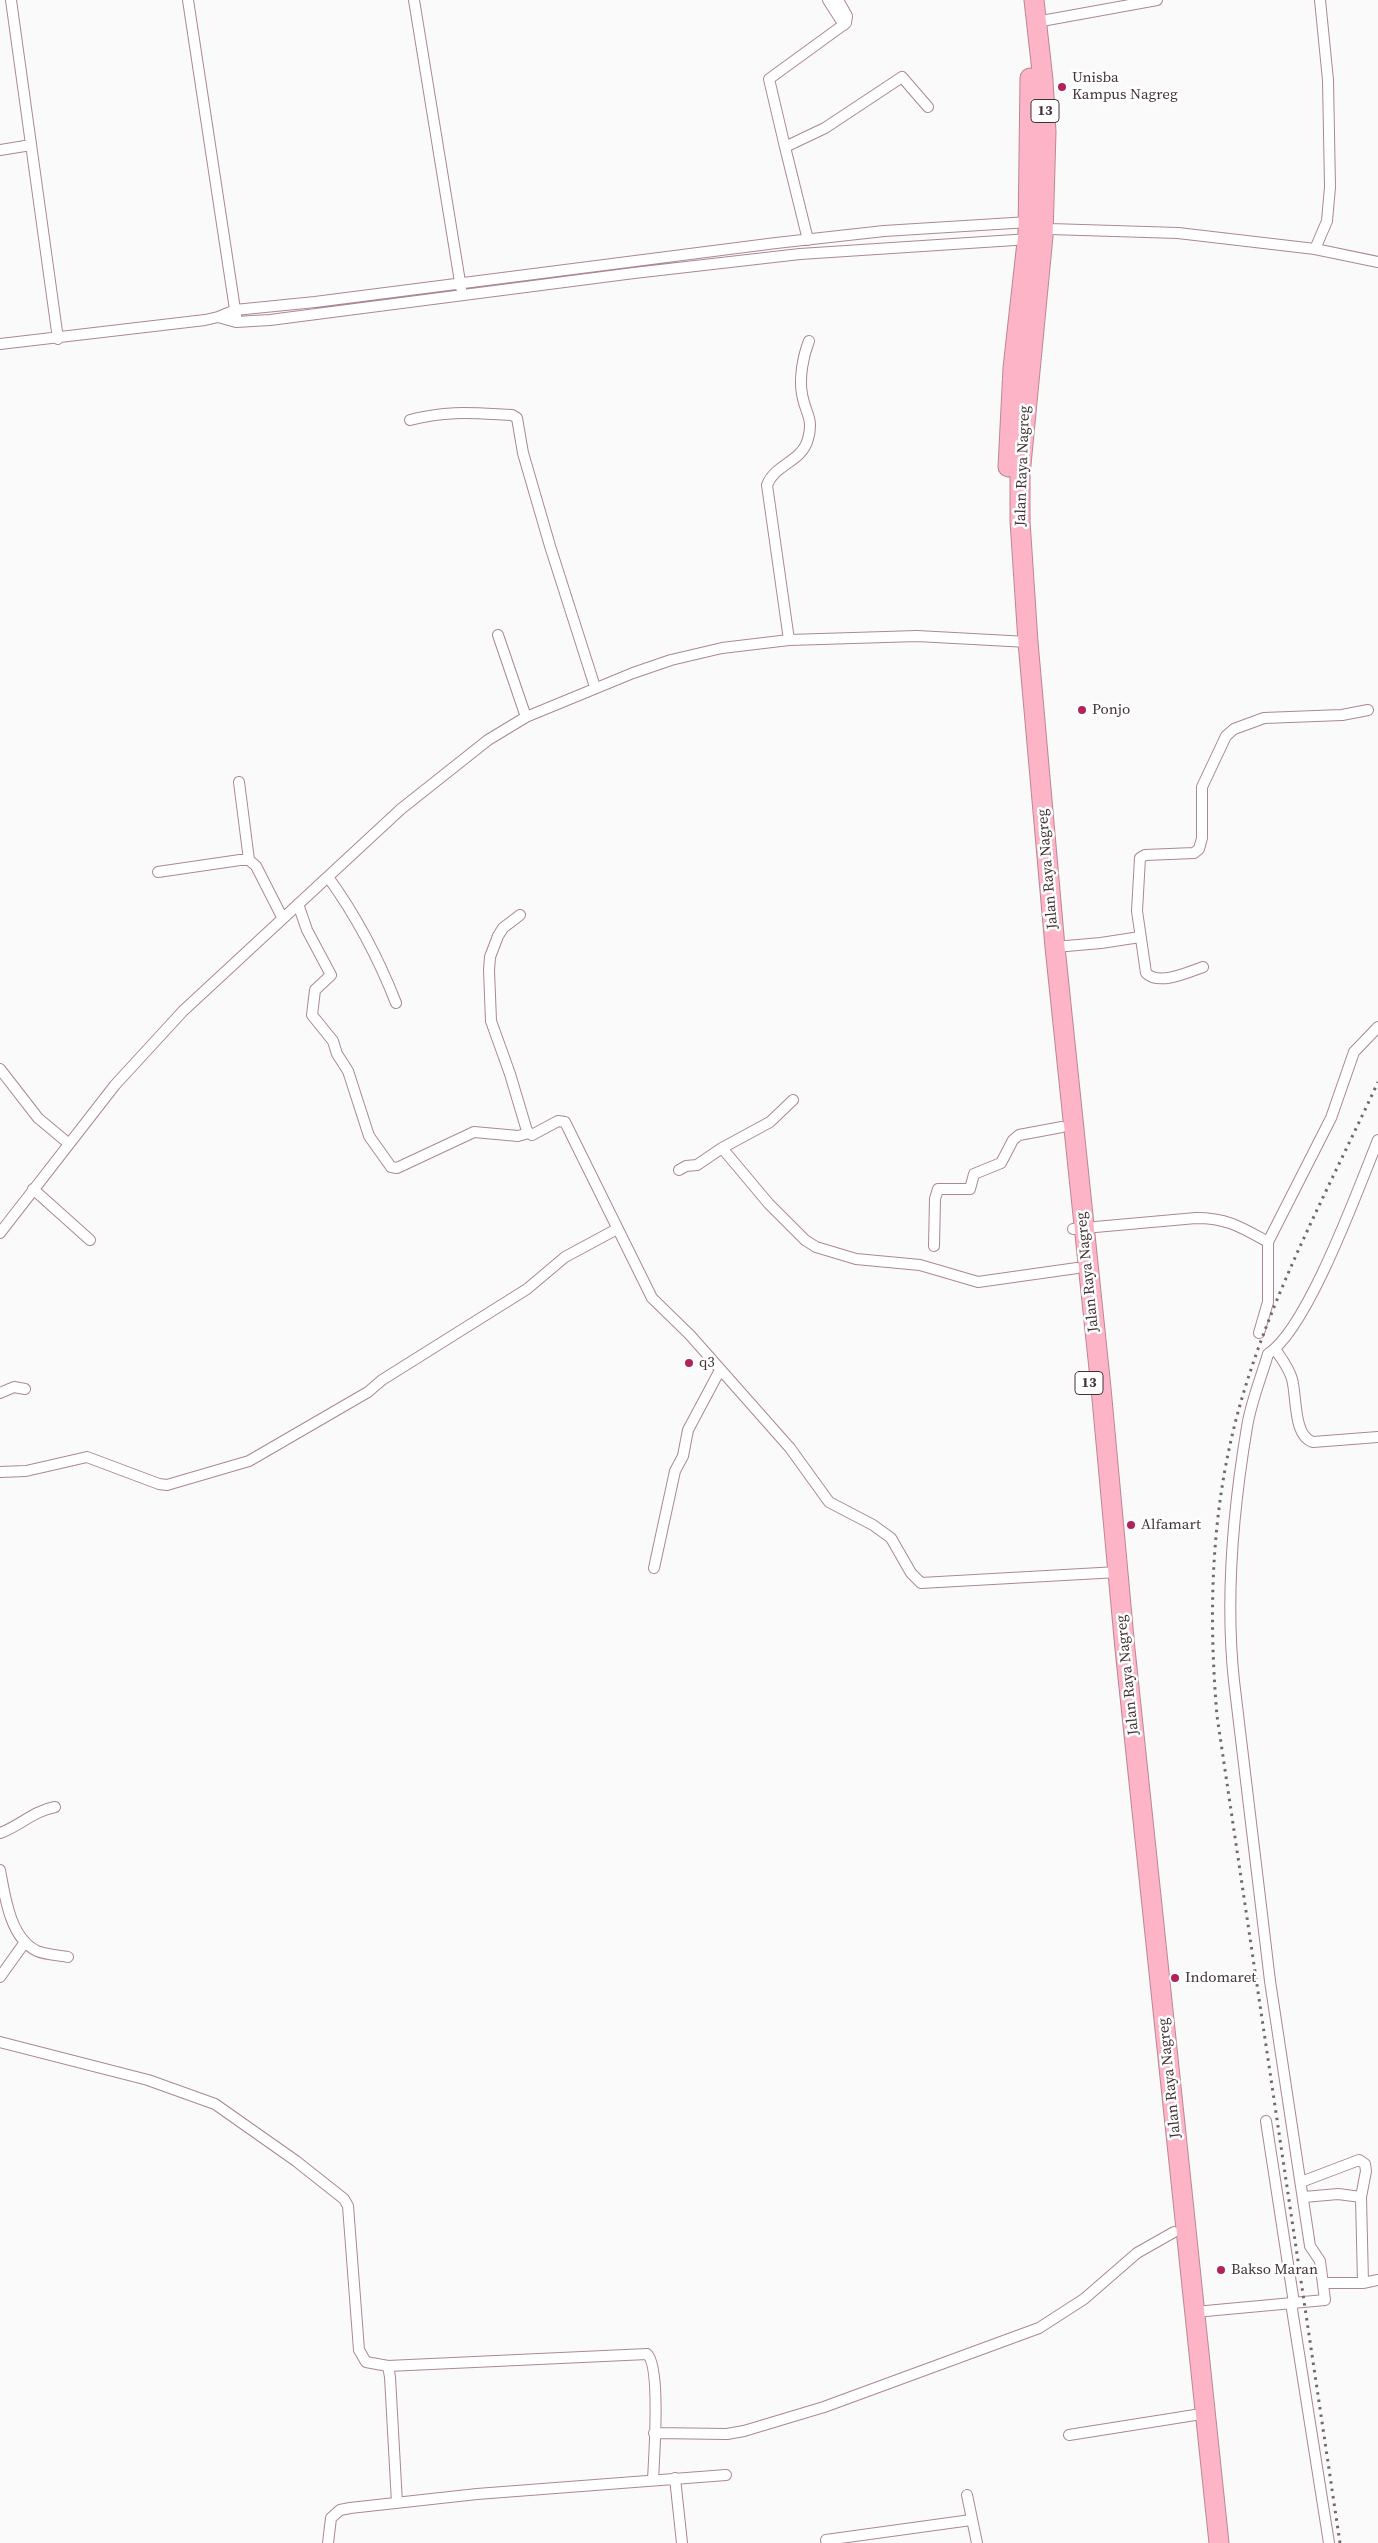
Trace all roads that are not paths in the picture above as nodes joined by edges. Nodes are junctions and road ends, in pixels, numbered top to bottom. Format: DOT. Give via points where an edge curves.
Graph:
graph roads {
  1 [pos="11,0"];
  2 [pos="188,0"];
  3 [pos="414,0"];
  4 [pos="828,0"];
  5 [pos="838,0"];
  6 [pos="1022,0"];
  7 [pos="1034,0"];
  8 [pos="1156,0"];
  9 [pos="1320,0"];
  10 [pos="1135,2"];
  11 [pos="1036,22"];
  12 [pos="844,25"];
  13 [pos="928,107"];
  14 [pos="31,146"];
  15 [pos="784,147"];
  16 [pos="0,150"];
  17 [pos="1038,230"];
  18 [pos="829,237"];
  19 [pos="808,240"];
  20 [pos="1315,249"];
  21 [pos="829,252"];
  22 [pos="1378,262"];
  23 [pos="460,283"];
  24 [pos="462,295"];
  25 [pos="235,310"];
  26 [pos="218,317"];
  27 [pos="236,322"];
  28 [pos="58,339"];
  29 [pos="809,341"];
  30 [pos="0,344"];
  31 [pos="410,420"];
  32 [pos="498,635"];
  33 [pos="789,640"];
  34 [pos="1021,642"];
  35 [pos="595,687"];
  36 [pos="1368,710"];
  37 [pos="526,717"];
  38 [pos="239,782"];
  39 [pos="249,860"];
  40 [pos="158,872"];
  41 [pos="328,877"];
  42 [pos="298,904"];
  43 [pos="520,915"];
  44 [pos="282,917"];
  45 [pos="1138,937"];
  46 [pos="1055,947"];
  47 [pos="1203,968"];
  48 [pos="396,1003"];
  49 [pos="1378,1027"];
  50 [pos="0,1068"];
  51 [pos="793,1100"];
  52 [pos="1062,1127"];
  53 [pos="529,1133"];
  54 [pos="1378,1140"];
  55 [pos="68,1143"];
  56 [pos="722,1148"];
  57 [pos="679,1170"];
  58 [pos="33,1189"];
  59 [pos="1078,1228"];
  60 [pos="617,1229"];
  61 [pos="0,1233"];
  62 [pos="90,1240"];
  63 [pos="1268,1242"];
  64 [pos="934,1246"];
  65 [pos="1077,1268"];
  66 [pos="1259,1333"];
  67 [pos="1275,1349"];
  68 [pos="720,1370"];
  69 [pos="25,1389"];
  70 [pos="0,1393"];
  71 [pos="1378,1437"];
  72 [pos="0,1472"];
  73 [pos="654,1568"];
  74 [pos="1112,1572"];
  75 [pos="54,1807"];
  76 [pos="0,1833"];
  77 [pos="0,1870"];
  78 [pos="1,1884"];
  79 [pos="25,1942"];
  80 [pos="68,1957"];
  81 [pos="0,1977"];
  82 [pos="0,2042"];
  83 [pos="1266,2121"];
  84 [pos="1301,2182"];
  85 [pos="1304,2197"];
  86 [pos="1361,2197"];
  87 [pos="1174,2232"];
  88 [pos="1378,2280"];
  89 [pos="1323,2283"];
  90 [pos="1363,2283"];
  91 [pos="1292,2303"];
  92 [pos="1195,2312"];
  93 [pos="388,2366"];
  94 [pos="1195,2415"];
  95 [pos="654,2433"];
  96 [pos="1069,2435"];
  97 [pos="726,2474"];
  98 [pos="675,2478"];
  99 [pos="653,2480"];
  100 [pos="967,2495"];
  101 [pos="397,2503"];
  102 [pos="971,2520"];
  103 [pos="826,2540"];
  104 [pos="328,2543"];
  105 [pos="682,2543"];
  106 [pos="977,2543"];
  107 [pos="1209,2543"];
  108 [pos="1219,2543"];
  109 [pos="1329,2543"];
  1 -- 14 [label="street"];
  2 -- 25 [label="street"];
  3 -- 23 [label="street"];
  4 -- 12 [label="street"];
  5 -- 12 [label="street" via="847,16 848,21"];
  6 -- 17 [label="highway, Jalan Raya Nagreg / 13" via="1031,88"];
  7 -- 11 [label="highway, Jalan Raya Nagreg / 13"];
  8 -- 10 [label="street"];
  9 -- 20 [label="street" via="1328,80 1330,187 1327,221"];
  10 -- 11 [label="street"];
  11 -- 17 [label="highway, Jalan Raya Nagreg / 13" via="1046,132"];
  12 -- 15 [label="street" via="769,79"];
  13 -- 15 [label="street" via="902,77 825,128"];
  14 -- 16 [label="street"];
  14 -- 28 [label="street"];
  15 -- 19 [label="street"];
  17 -- 18 [label="street" via="884,231"];
  17 -- 20 [label="street" via="1178,233"];
  17 -- 21 [label="street"];
  17 -- 34 [label="highway, Jalan Raya Nagreg / 13" via="1020,475"];
  18 -- 19 [label="street"];
  18 -- 21 [label="street"];
  19 -- 23 [label="street"];
  20 -- 22 [label="street"];
  21 -- 24 [label="street"];
  23 -- 24 [label="street"];
  23 -- 25 [label="street"];
  24 -- 27 [label="street"];
  25 -- 26 [label="street"];
  25 -- 27 [label="street"];
  26 -- 27 [label="street"];
  26 -- 28 [label="street"];
  28 -- 30 [label="street"];
  29 -- 33 [label="street" via="804,357 802,391 811,419 807,442 797,457 774,474 768,485"];
  31 -- 35 [label="street" via="454,412 512,415 517,418 523,453"];
  32 -- 37 [label="street"];
  33 -- 34 [label="street" via="917,636"];
  33 -- 35 [label="street" via="702,652"];
  34 -- 46 [label="highway, Jalan Raya Nagreg / 13"];
  34 -- 52 [label="highway, Jalan Raya Nagreg / 13"];
  35 -- 37 [label="street"];
  36 -- 45 [label="street" via="1264,718 1229,733 1202,786 1199,850 1140,858 1136,900"];
  37 -- 41 [label="street" via="488,740 420,793"];
  38 -- 39 [label="street"];
  39 -- 40 [label="street"];
  39 -- 44 [label="street" via="256,866"];
  41 -- 42 [label="street"];
  41 -- 48 [label="street" via="371,944"];
  42 -- 44 [label="street"];
  42 -- 53 [label="street" via="331,975 315,990 312,1015 334,1043 351,1077 369,1136 391,1167 397,1168 474,1132 518,1136"];
  43 -- 53 [label="street" via="498,936 488,970 492,1022"];
  44 -- 55 [label="street" via="163,1031"];
  45 -- 46 [label="street" via="1101,944"];
  45 -- 47 [label="street" via="1145,971 1150,977 1174,976"];
  46 -- 59 [label="highway, Jalan Raya Nagreg / 13"];
  49 -- 63 [label="street" via="1354,1052 1332,1118"];
  50 -- 55 [label="street" via="38,1118"];
  51 -- 56 [label="street" via="770,1122"];
  52 -- 59 [label="highway, Jalan Raya Nagreg / 13"];
  52 -- 64 [label="street" via="1017,1137 1001,1163 974,1174 970,1189 938,1190"];
  53 -- 60 [label="street" via="535,1134 560,1120 565,1122"];
  54 -- 67 [label="street" via="1324,1268 1303,1310"];
  55 -- 58 [label="street"];
  56 -- 57 [label="street" via="697,1165"];
  56 -- 65 [label="street" via="769,1204 816,1247 856,1259 920,1265 978,1282"];
  58 -- 61 [label="street"];
  58 -- 62 [label="street"];
  59 -- 63 [label="street" via="1215,1218 1231,1222"];
  59 -- 65 [label="highway, Jalan Raya Nagreg / 13"];
  59 -- 74 [label="highway, Jalan Raya Nagreg / 13"];
  60 -- 68 [label="street" via="652,1298"];
  60 -- 72 [label="street" via="565,1257 527,1289 368,1392 249,1461 163,1485 87,1457 26,1471"];
  63 -- 66 [label="street" via="1268,1302"];
  65 -- 74 [label="highway, Jalan Raya Nagreg / 13"];
  67 -- 71 [label="street" via="1292,1379 1301,1430 1308,1440"];
  67 -- 84 [label="street" via="1268,1354 1247,1427 1236,1509 1230,1641 1270,1982"];
  68 -- 73 [label="street" via="688,1430 684,1456 675,1471"];
  68 -- 74 [label="street" via="790,1448 829,1502 891,1538 911,1573 921,1583"];
  69 -- 70 [label="street" via="14,1388"];
  74 -- 87 [label="highway, Jalan Raya Nagreg / 13"];
  74 -- 92 [label="highway, Jalan Raya Nagreg / 13"];
  75 -- 76 [label="street" via="34,1813 14,1828"];
  77 -- 78 [label="street"];
  78 -- 79 [label="street" via="15,1927"];
  79 -- 80 [label="street" via="38,1952"];
  79 -- 81 [label="street"];
  82 -- 93 [label="street" via="148,2080 215,2104 340,2195 348,2206 360,2350 366,2362"];
  83 -- 91 [label="street"];
  84 -- 85 [label="street"];
  84 -- 86 [label="street" via="1354,2161 1364,2162 1366,2172"];
  85 -- 86 [label="street" via="1338,2194"];
  85 -- 89 [label="street" via="1310,2246 1320,2261"];
  86 -- 90 [label="street"];
  87 -- 94 [label="highway, Jalan Raya Nagreg / 13"];
  87 -- 95 [label="street" via="1137,2253 1084,2299 1039,2328 824,2407 744,2431 727,2434"];
  88 -- 90 [label="street"];
  89 -- 90 [label="street"];
  89 -- 91 [label="street" via="1325,2300"];
  91 -- 92 [label="street"];
  91 -- 109 [label="street"];
  92 -- 108 [label="highway, Jalan Raya Nagreg / 13"];
  93 -- 95 [label="street" via="644,2353 654,2361"];
  93 -- 101 [label="street"];
  94 -- 96 [label="street"];
  94 -- 107 [label="highway, Jalan Raya Nagreg / 13"];
  95 -- 99 [label="street"];
  97 -- 98 [label="street"];
  98 -- 99 [label="street"];
  98 -- 105 [label="street"];
  99 -- 101 [label="street"];
  100 -- 102 [label="street"];
  101 -- 104 [label="street" via="340,2510 329,2523"];
  102 -- 103 [label="street"];
  102 -- 106 [label="street"];
}
